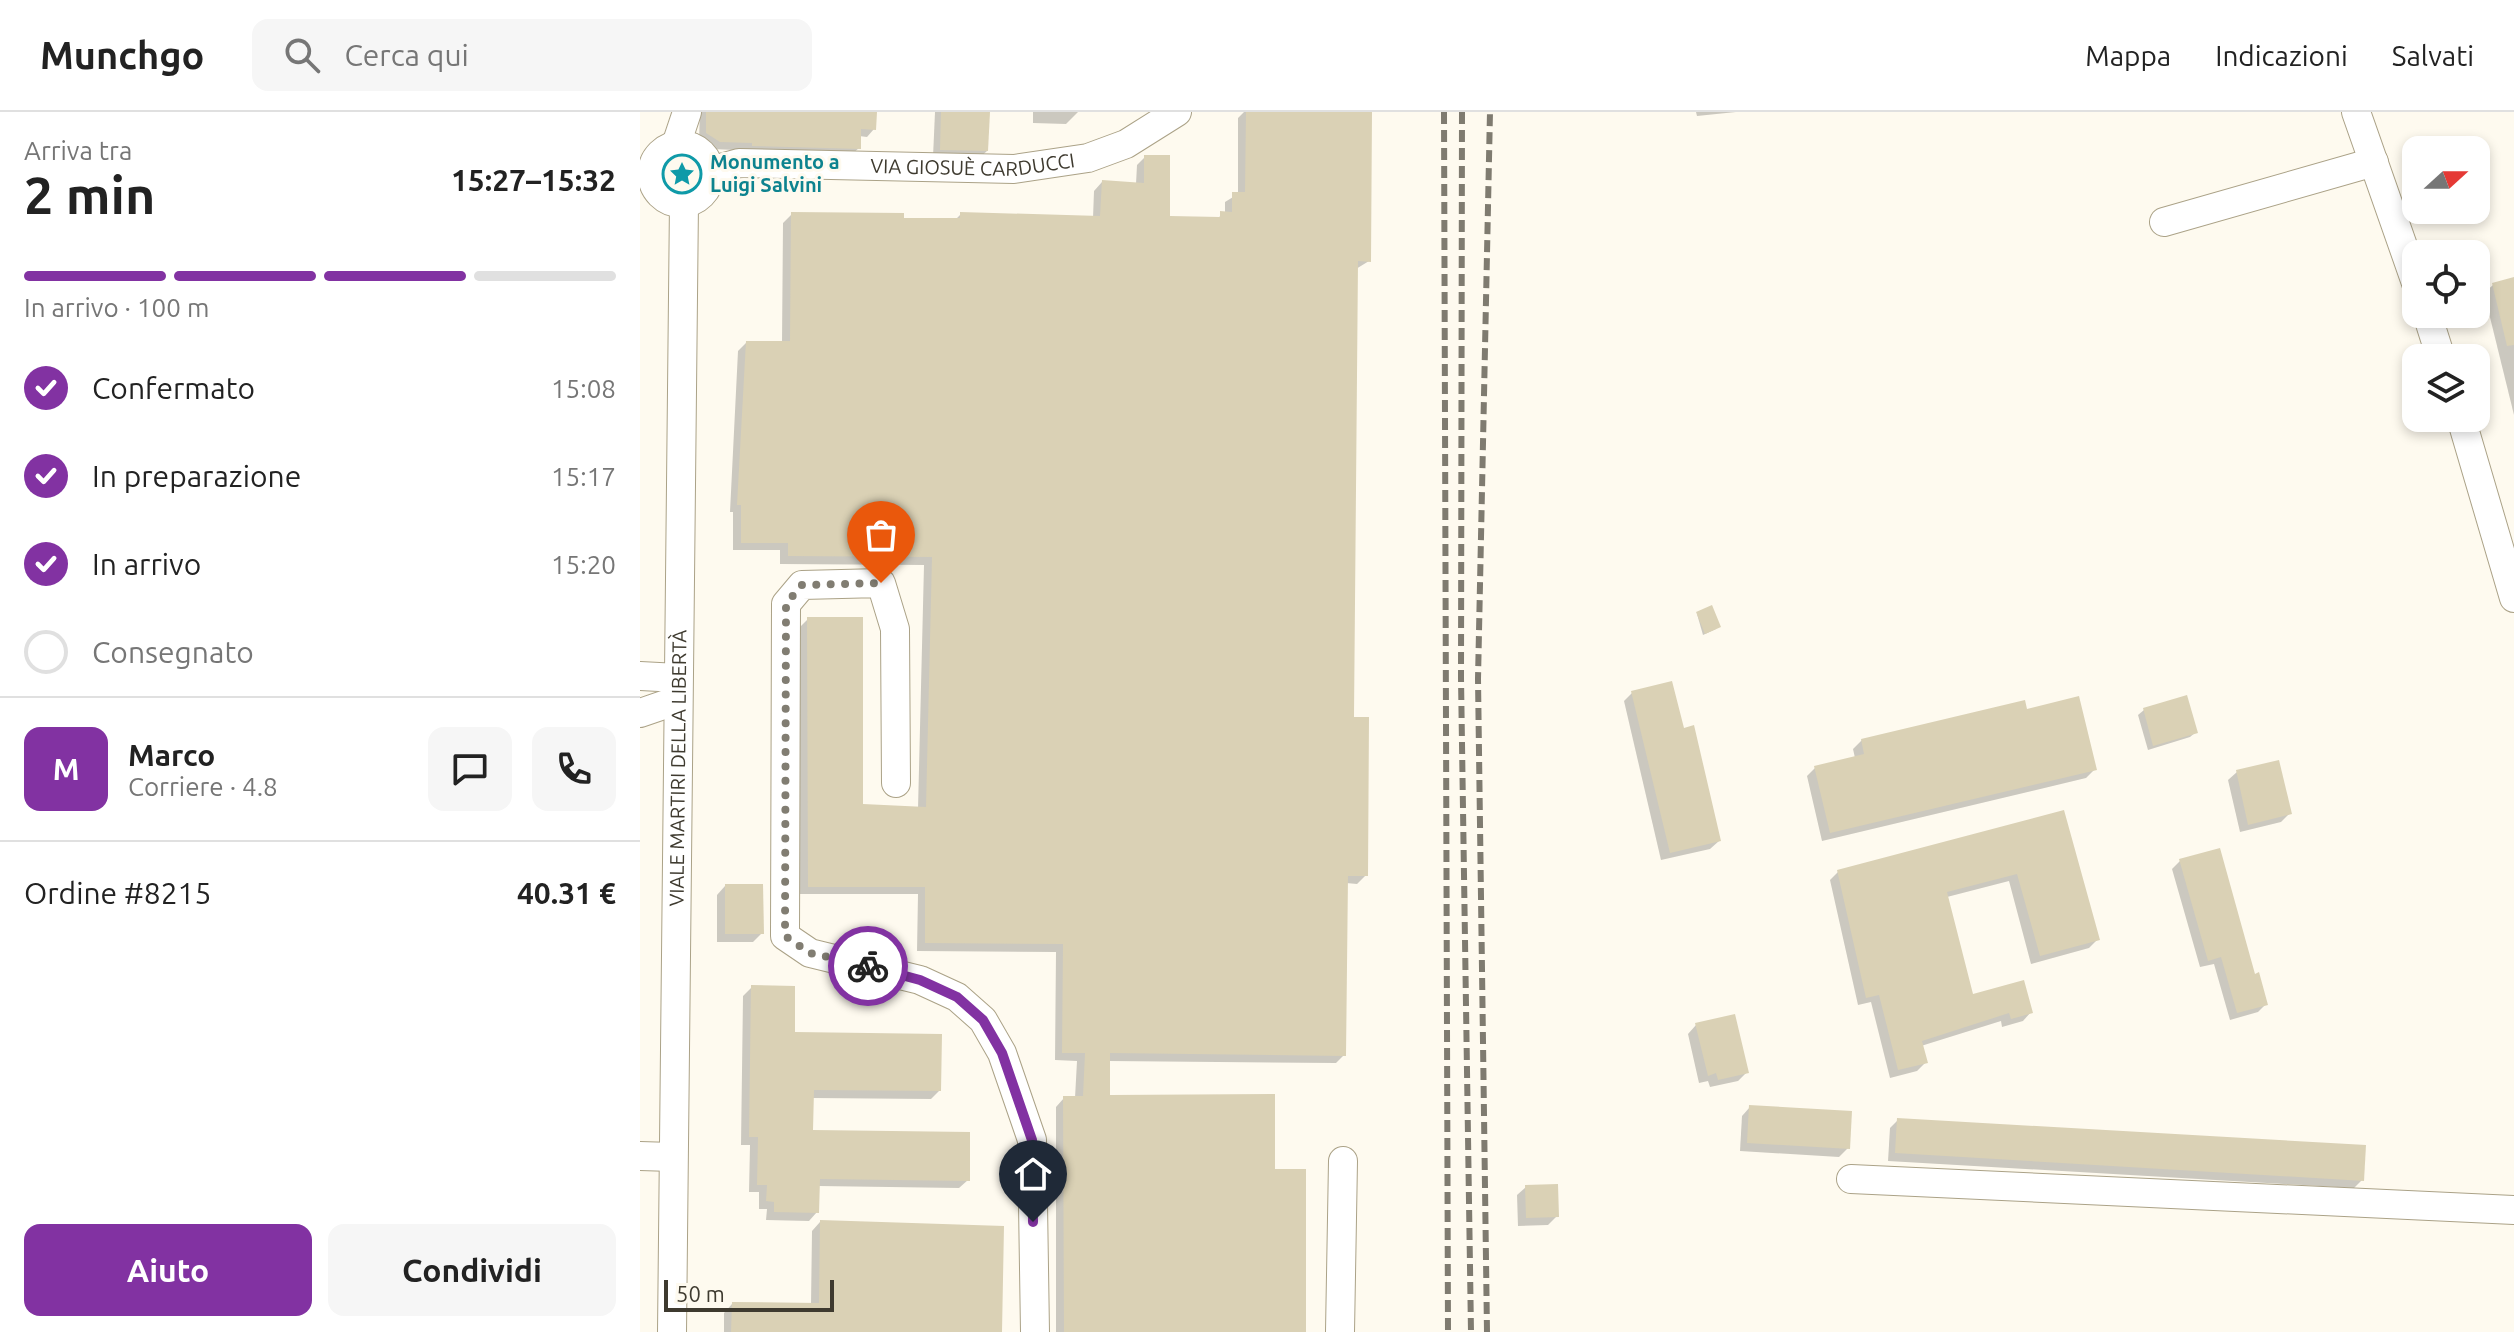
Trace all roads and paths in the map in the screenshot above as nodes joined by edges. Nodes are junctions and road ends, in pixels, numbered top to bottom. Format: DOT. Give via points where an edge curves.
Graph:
graph roads {
  1 [pos="687,112"];
  2 [pos="1177,112"];
  3 [pos="2356,112"];
  4 [pos="676,145"];
  5 [pos="2374,162"];
  6 [pos="710,171"];
  7 [pos="646,173"];
  8 [pos="684,202"];
  9 [pos="2164,222"];
  10 [pos="2402,243"];
  11 [pos="2465,432"];
  12 [pos="2514,598"];
  13 [pos="640,676"];
  14 [pos="678,689"];
  15 [pos="640,713"];
  16 [pos="896,783"];
  17 [pos="640,1156"];
  18 [pos="672,1157"];
  19 [pos="1343,1161"];
  20 [pos="1851,1179"];
  21 [pos="2514,1210"];
  22 [pos="672,1332"];
  23 [pos="1035,1332"];
  24 [pos="1340,1332"];
  1 -- 4 [label="street"];
  2 -- 6 [label="street, VIA GIOSUÈ CARDUCCI" via="1126,144 1088,158 1014,169 739,163"];
  3 -- 5 [label="street"];
  4 -- 6 [label="street" via="687,144 702,153"];
  4 -- 7 [label="street"];
  5 -- 9 [label="street"];
  5 -- 10 [label="street"];
  6 -- 8 [label="street" via="700,196"];
  7 -- 8 [label="street" via="662,195"];
  8 -- 14 [label="street, VIALE MARTIRI DELLA LIBERTÀ"];
  11 -- 12 [label="street"];
  13 -- 14 [label="street"];
  14 -- 15 [label="street"];
  14 -- 18 [label="street, VIALE MARTIRI DELLA LIBERTÀ"];
  16 -- 23 [label="street" via="895,629 881,583 802,585 786,604 785,936 810,953 920,980 957,997 983,1020 1002,1053 1032,1140"];
  17 -- 18 [label="street"];
  18 -- 22 [label="street, VIALE MARTIRI DELLA LIBERTÀ"];
  19 -- 24 [label="street"];
  20 -- 21 [label="street"];
}
